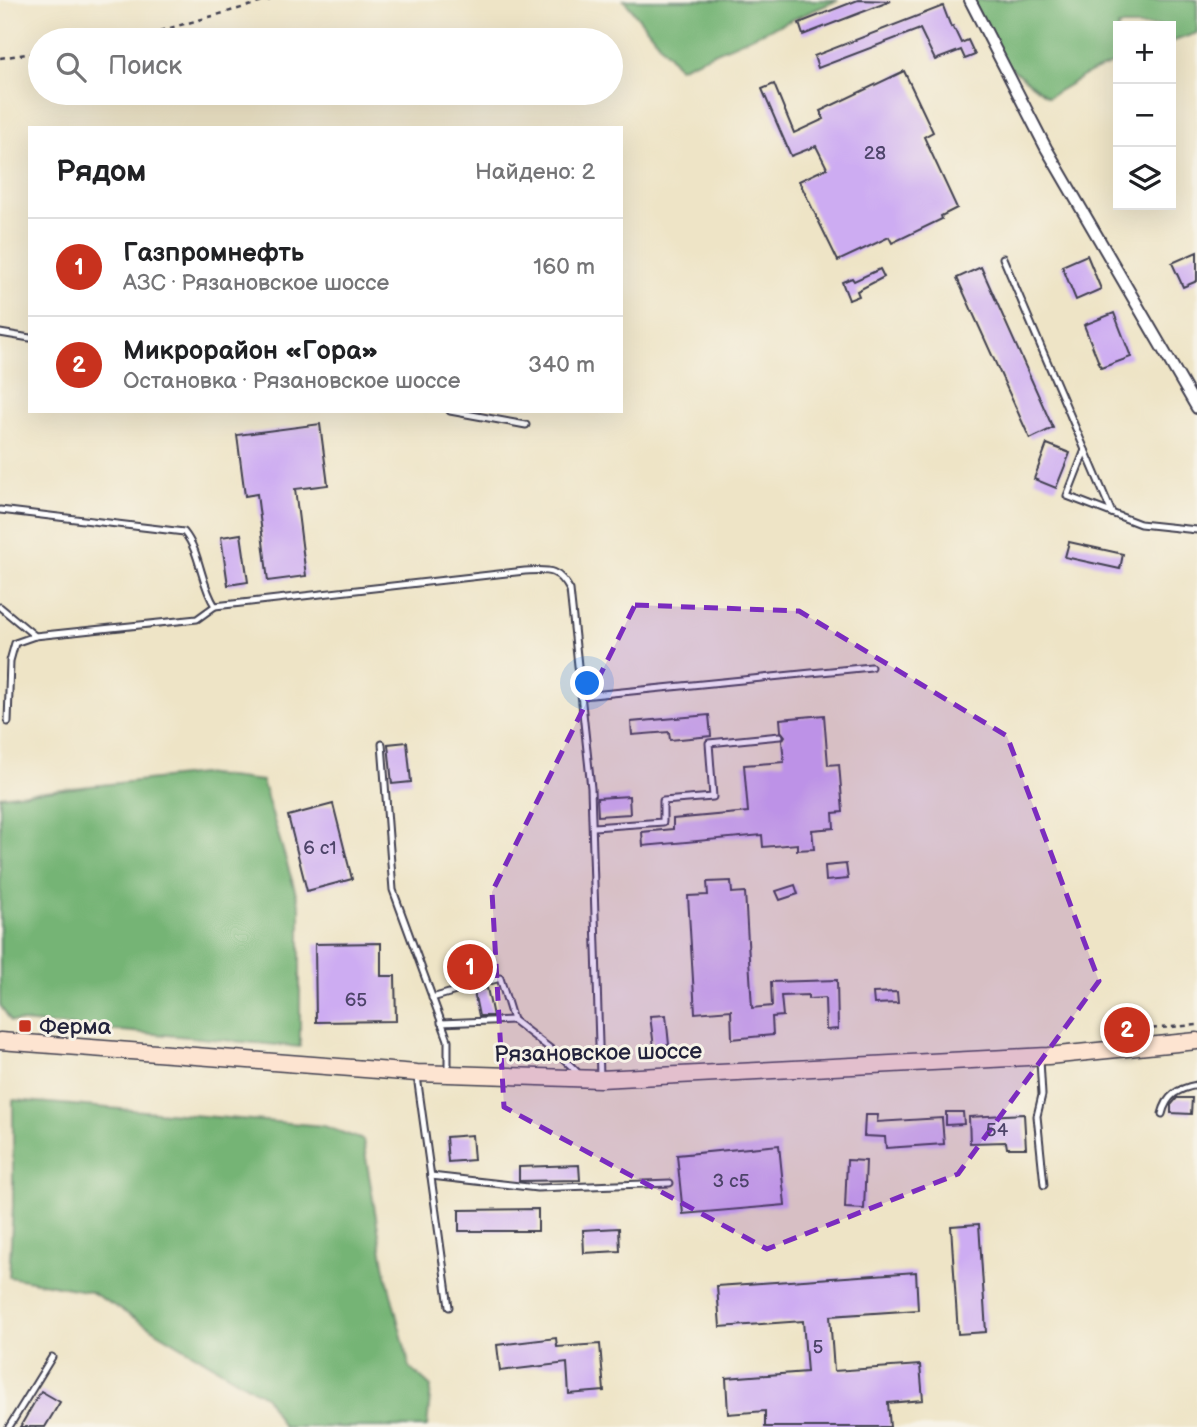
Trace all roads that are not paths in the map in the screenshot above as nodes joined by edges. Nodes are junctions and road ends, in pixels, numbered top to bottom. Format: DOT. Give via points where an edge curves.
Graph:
graph roads {
  1 [pos="970,0"];
  2 [pos="1003,258"];
  3 [pos="0,332"];
  4 [pos="28,338"];
  5 [pos="1197,408"];
  6 [pos="461,413"];
  7 [pos="526,425"];
  8 [pos="1086,450"];
  9 [pos="0,510"];
  10 [pos="1112,513"];
  11 [pos="1197,530"];
  12 [pos="215,606"];
  13 [pos="0,607"];
  14 [pos="35,636"];
  15 [pos="871,667"];
  16 [pos="582,696"];
  17 [pos="8,722"];
  18 [pos="780,736"];
  19 [pos="382,744"];
  20 [pos="594,827"];
  21 [pos="432,998"];
  22 [pos="513,1020"];
  23 [pos="441,1023"];
  24 [pos="0,1041"];
  25 [pos="1197,1041"];
  26 [pos="1039,1057"];
  27 [pos="417,1073"];
  28 [pos="448,1075"];
  29 [pos="583,1079"];
  30 [pos="600,1079"];
  31 [pos="1197,1085"];
  32 [pos="1162,1114"];
  33 [pos="431,1176"];
  34 [pos="670,1183"];
  35 [pos="1044,1185"];
  36 [pos="449,1307"];
  37 [pos="52,1356"];
  38 [pos="9,1427"];
  1 -- 5 [label="street" via="1046,148"];
  2 -- 8 [label="lane"];
  3 -- 4 [label="lane"];
  6 -- 7 [label="lane"];
  8 -- 10 [label="lane"];
  8 -- 10 [label="lane" via="1067,496"];
  9 -- 12 [label="lane" via="184,531"];
  10 -- 11 [label="lane" via="1140,524"];
  12 -- 14 [label="lane" via="197,618"];
  12 -- 16 [label="lane" via="550,570 563,578 570,590"];
  13 -- 14 [label="lane"];
  14 -- 17 [label="lane" via="15,643"];
  15 -- 16 [label="lane"];
  16 -- 20 [label="lane"];
  18 -- 20 [label="lane" via="709,743 713,797 663,801 663,822"];
  19 -- 21 [label="lane" via="393,890"];
  20 -- 30 [label="lane"];
  21 -- 22 [label="lane" via="500,978"];
  21 -- 23 [label="lane"];
  22 -- 23 [label="lane"];
  22 -- 29 [label="lane"];
  23 -- 28 [label="lane" via="448,1040"];
  24 -- 27 [label="main road, Рязановское шоссе"];
  25 -- 26 [label="main road, Рязановское шоссе"];
  26 -- 30 [label="main road, Рязановское шоссе"];
  26 -- 35 [label="lane" via="1042,1095 1037,1116"];
  27 -- 28 [label="main road, Рязановское шоссе"];
  27 -- 33 [label="lane"];
  28 -- 29 [label="main road, Рязановское шоссе"];
  29 -- 30 [label="main road, Рязановское шоссе"];
  31 -- 32 [label="lane" via="1180,1089 1166,1100"];
  33 -- 34 [label="lane" via="537,1188"];
  33 -- 36 [label="lane"];
  37 -- 38 [label="lane"];
}
